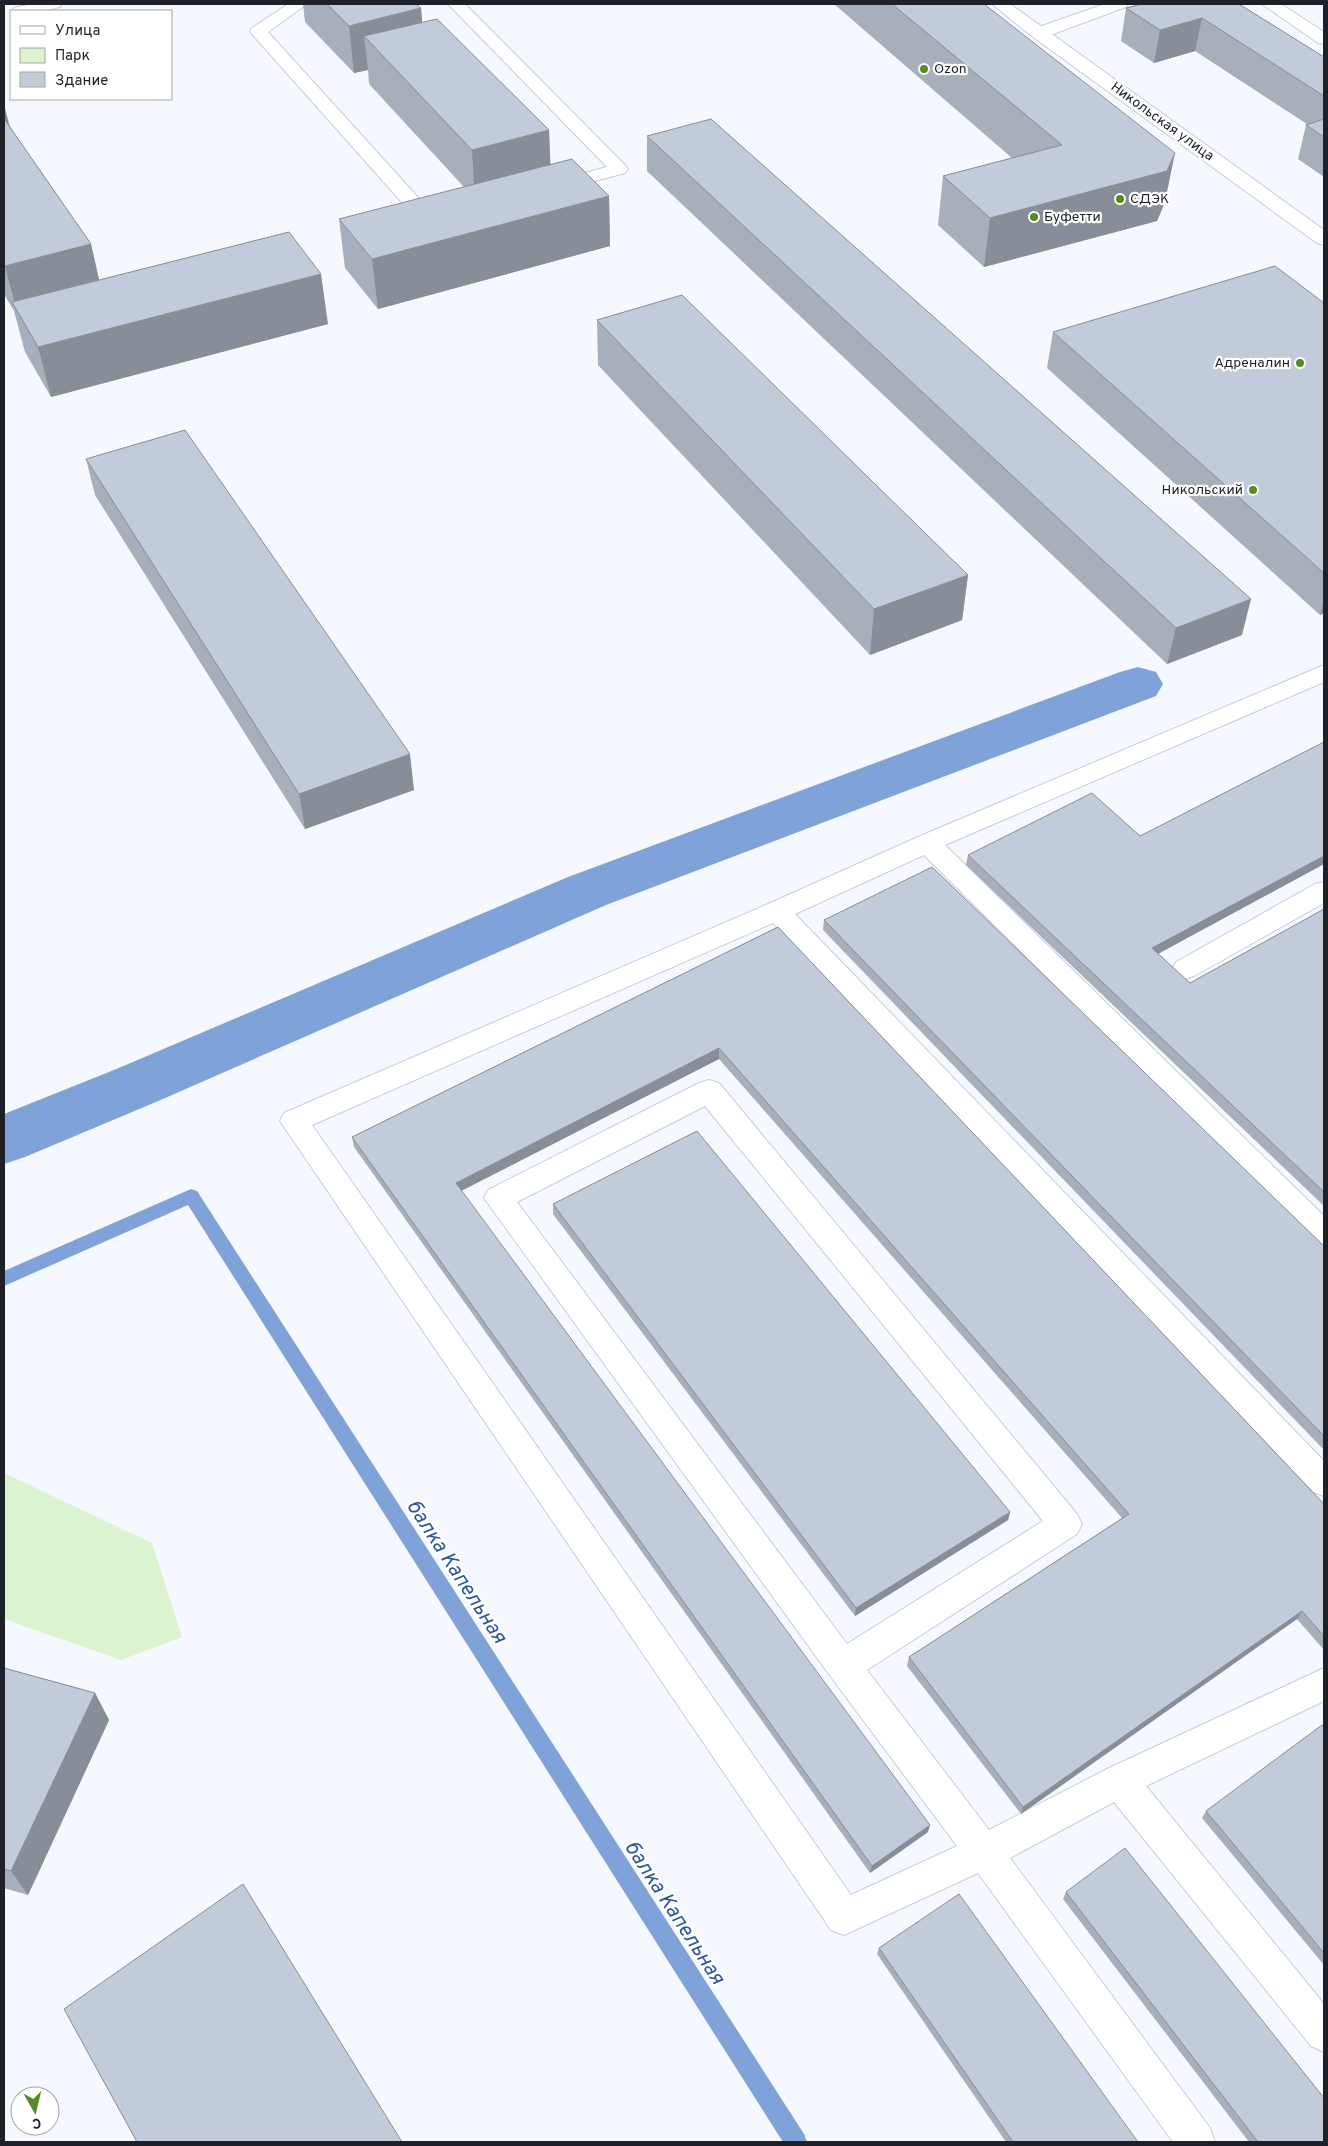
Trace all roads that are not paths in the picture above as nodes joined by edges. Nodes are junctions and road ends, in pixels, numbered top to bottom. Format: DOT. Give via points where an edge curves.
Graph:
graph roads {
  1 [pos="54,4"];
  2 [pos="297,4"];
  3 [pos="456,4"];
  4 [pos="1000,4"];
  5 [pos="1120,4"];
  6 [pos="1270,4"];
  7 [pos="25,10"];
  8 [pos="1038,33"];
  9 [pos="1324,39"];
  10 [pos="534,192"];
  11 [pos="458,214"];
  12 [pos="1324,239"];
  13 [pos="1324,673"];
  14 [pos="927,843"];
  15 [pos="1324,891"];
  16 [pos="777,911"];
  17 [pos="1185,969"];
  18 [pos="1324,1234"];
  19 [pos="1324,1482"];
  20 [pos="843,1666"];
  21 [pos="1322,1689"];
  22 [pos="1119,1781"];
  23 [pos="984,1852"];
  24 [pos="1324,2033"];
  25 [pos="1196,2142"];
  1 -- 7 [label="street"];
  2 -- 11 [label="street" via="258,31 430,222"];
  3 -- 10 [label="street" via="619,169"];
  4 -- 8 [label="street, Никольская улица"];
  5 -- 8 [label="street"];
  6 -- 9 [label="street"];
  8 -- 12 [label="street, Никольская улица"];
  13 -- 14 [label="street"];
  14 -- 16 [label="street"];
  14 -- 18 [label="street"];
  15 -- 17 [label="street"];
  16 -- 19 [label="street"];
  16 -- 23 [label="street" via="294,1121 844,1917"];
  20 -- 20 [label="street" via="498,1198 709,1092 1066,1524"];
  20 -- 23 [label="street"];
  21 -- 22 [label="street"];
  22 -- 23 [label="street"];
  22 -- 24 [label="street"];
  23 -- 25 [label="street"];
}
